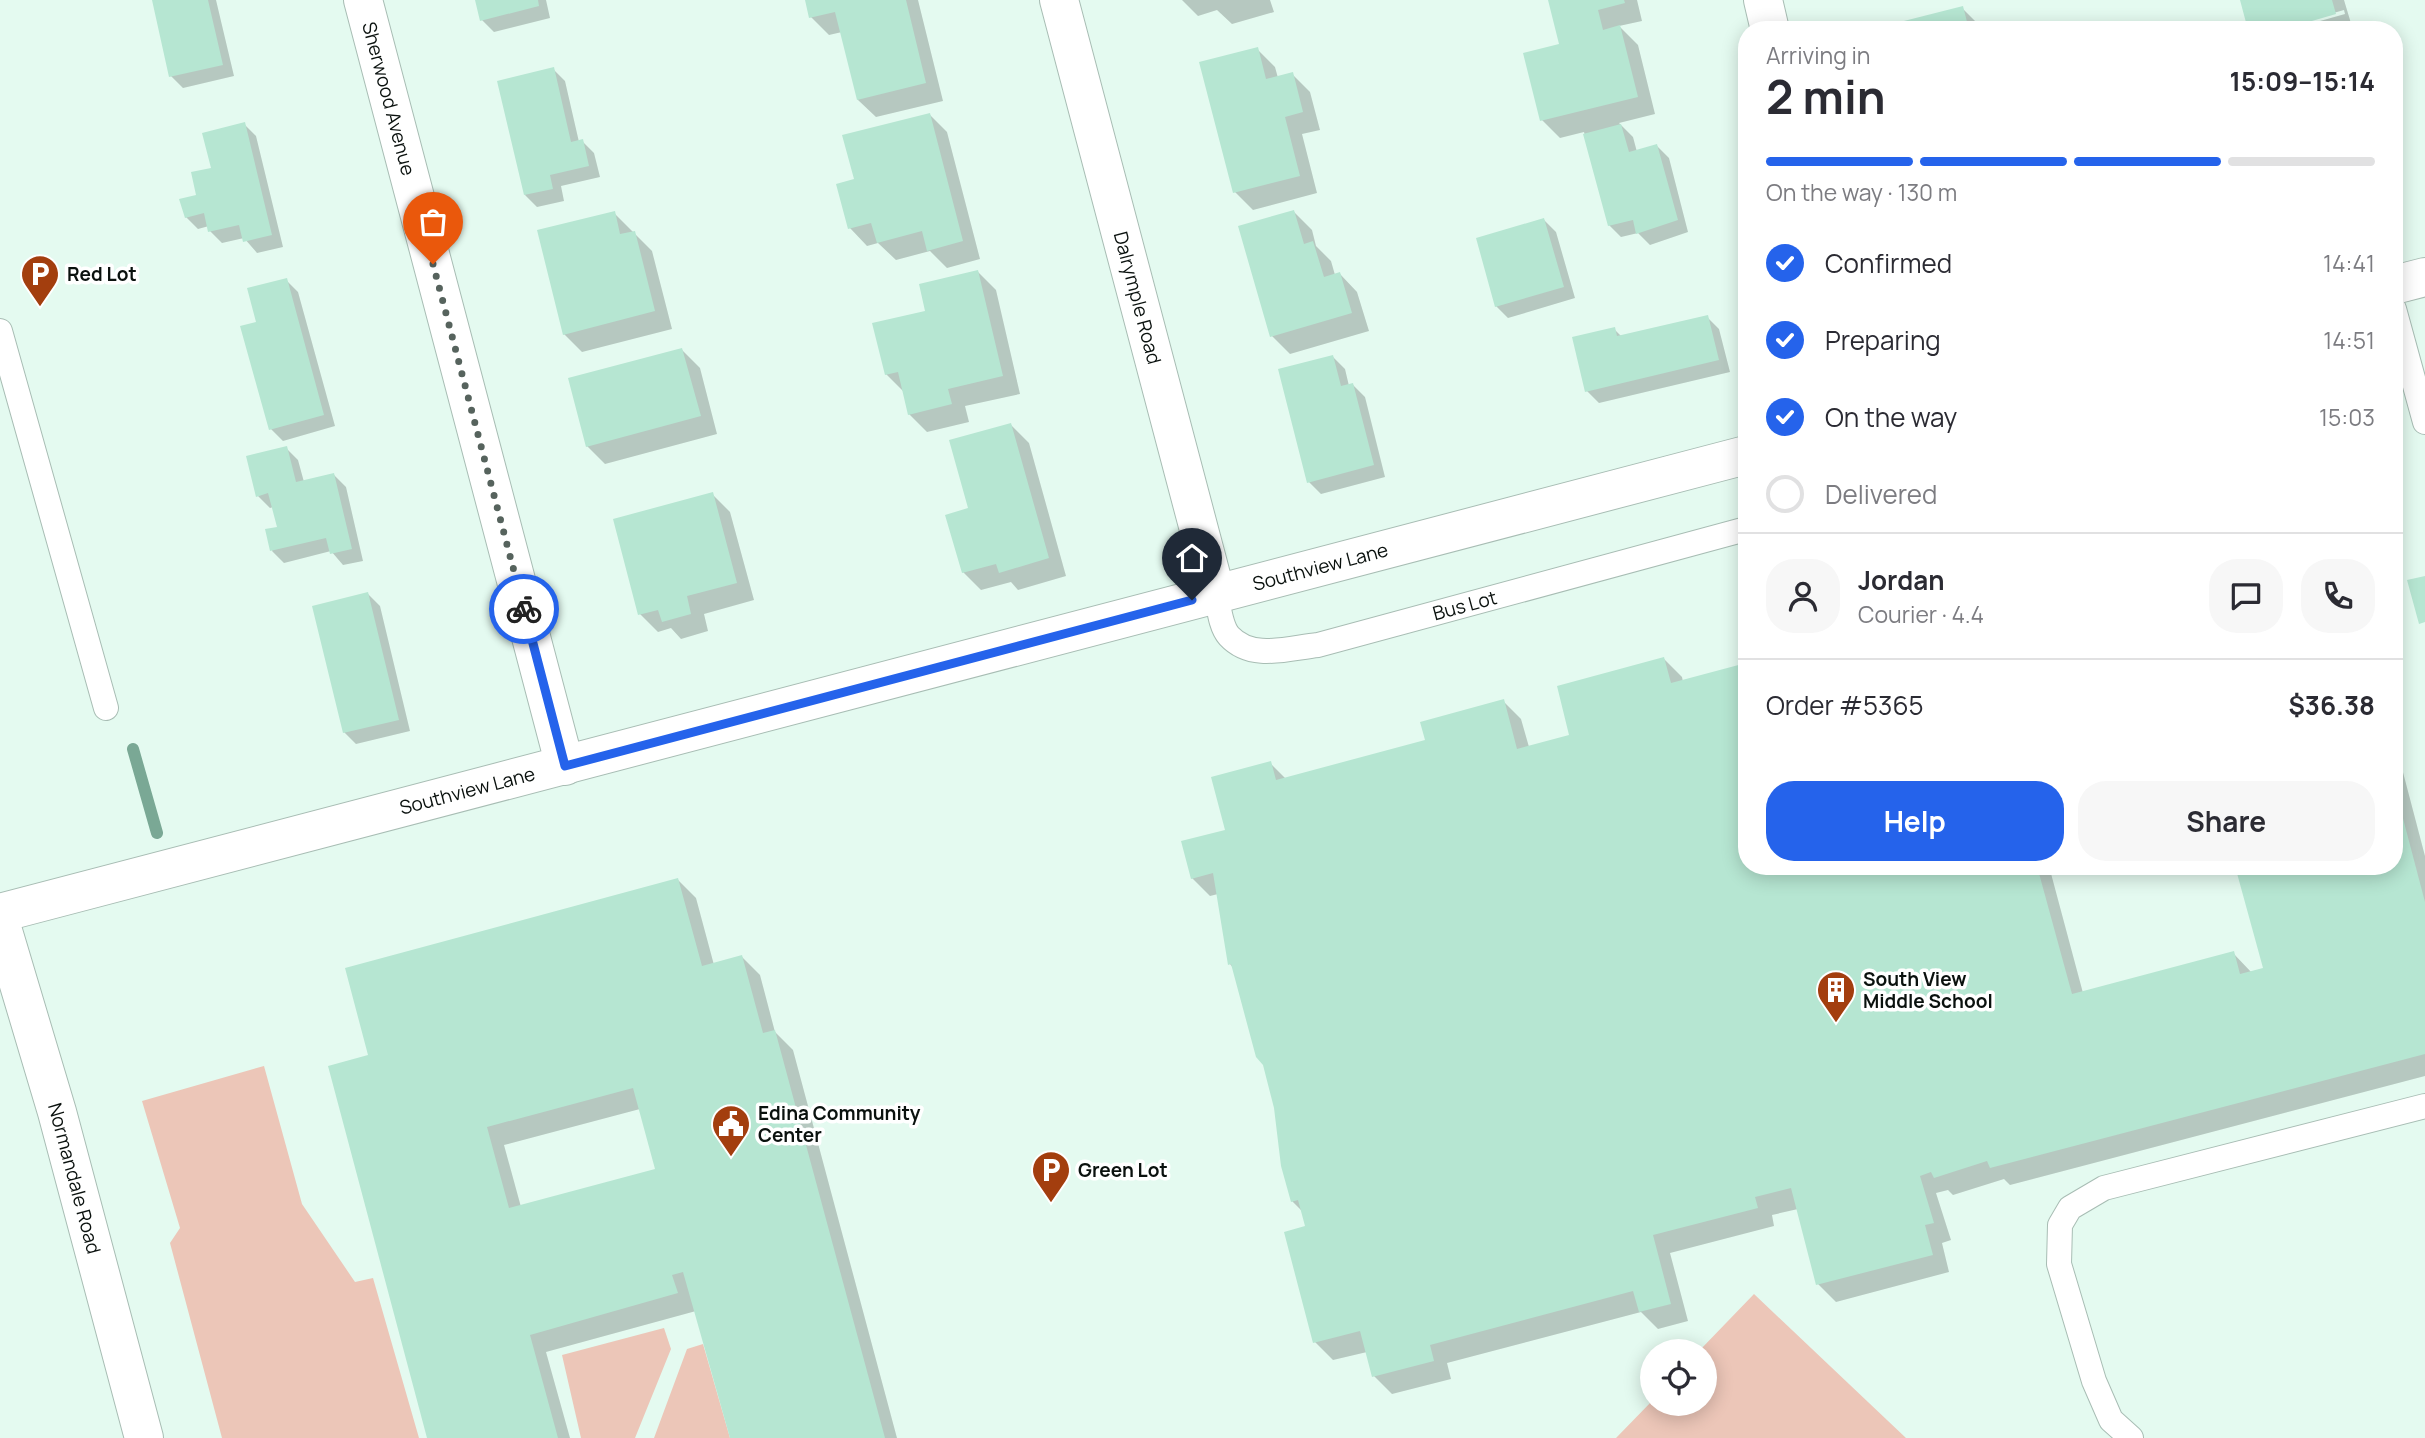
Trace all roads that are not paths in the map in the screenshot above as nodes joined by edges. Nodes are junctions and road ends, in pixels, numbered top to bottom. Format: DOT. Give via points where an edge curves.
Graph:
graph roads {
  1 [pos="363,0"];
  2 [pos="1059,0"];
  3 [pos="1763,0"];
  4 [pos="1768,21"];
  5 [pos="2425,277"];
  6 [pos="2403,283"];
  7 [pos="0,331"];
  8 [pos="2403,342"];
  9 [pos="2425,422"];
  10 [pos="1738,457"];
  11 [pos="1738,530"];
  12 [pos="1216,594"];
  13 [pos="106,708"];
  14 [pos="565,766"];
  15 [pos="0,913"];
  16 [pos="0,922"];
  17 [pos="2425,1106"];
  18 [pos="144,1438"];
  19 [pos="2131,1438"];
  1 -- 14 [label="street, Sherwood Avenue"];
  2 -- 12 [label="street, Dalrymple Road"];
  3 -- 4 [label="street"];
  5 -- 6 [label="street"];
  7 -- 13 [label="lane"];
  8 -- 9 [label="lane"];
  10 -- 12 [label="street, Southview Lane"];
  11 -- 12 [label="lane, Bus Lot" via="1306,646 1255,652 1229,636"];
  12 -- 14 [label="street, Southview Lane"];
  14 -- 15 [label="street, Southview Lane"];
  16 -- 18 [label="street, Normandale Road" via="57,1112"];
  17 -- 19 [label="lane" via="2104,1188 2070,1208 2060,1225 2059,1264 2094,1381 2111,1420"];
}
